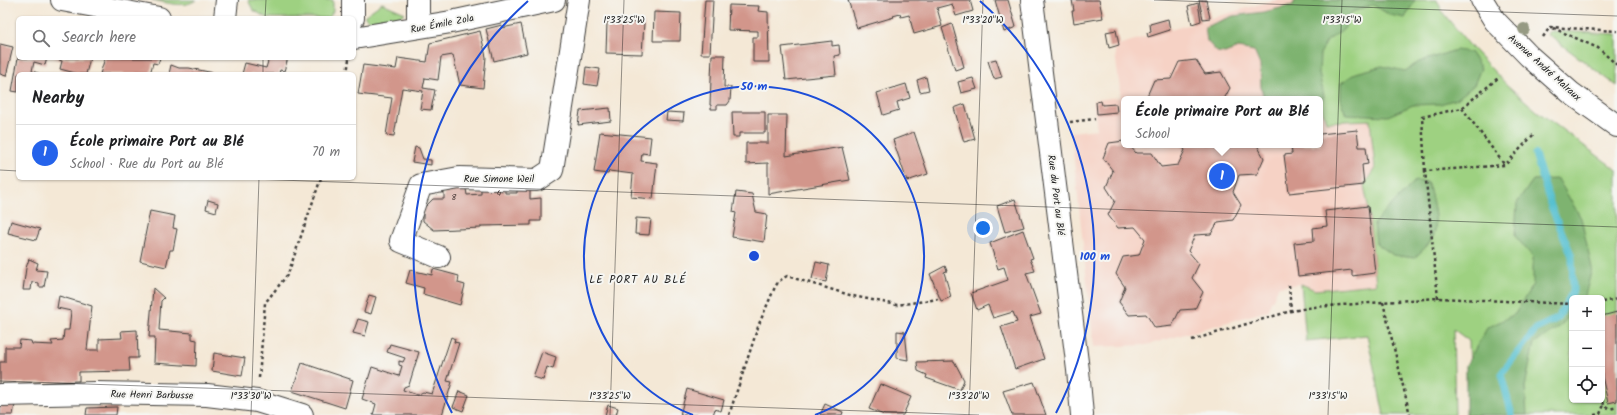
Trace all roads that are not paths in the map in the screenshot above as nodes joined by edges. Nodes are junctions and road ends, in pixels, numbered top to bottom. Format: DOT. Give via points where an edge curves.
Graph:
graph roads {
  1 [pos="62,0"];
  2 [pos="227,0"];
  3 [pos="353,0"];
  4 [pos="418,0"];
  5 [pos="554,0"];
  6 [pos="579,0"];
  7 [pos="1032,0"];
  8 [pos="1482,0"];
  9 [pos="148,16"];
  10 [pos="225,16"];
  11 [pos="353,16"];
  12 [pos="418,27"];
  13 [pos="356,38"];
  14 [pos="1617,126"];
  15 [pos="439,257"];
  16 [pos="0,395"];
  17 [pos="302,415"];
  18 [pos="1082,415"];
  1 -- 9 [label="street"];
  2 -- 10 [label="street"];
  3 -- 11 [label="street"];
  4 -- 12 [label="street"];
  5 -- 12 [label="street, Rue Émile Zola"];
  6 -- 15 [label="street, Rue Simone Weil" via="552,170 536,180 459,178 421,185 401,241"];
  7 -- 18 [label="street, Rue du Port au Blé"];
  8 -- 14 [label="street, Avenue André Malraux" via="1495,21 1529,56 1571,93"];
  12 -- 13 [label="street, Rue Émile Zola"];
  16 -- 17 [label="street, Rue Henri Barbusse" via="207,395 257,401"];
}
